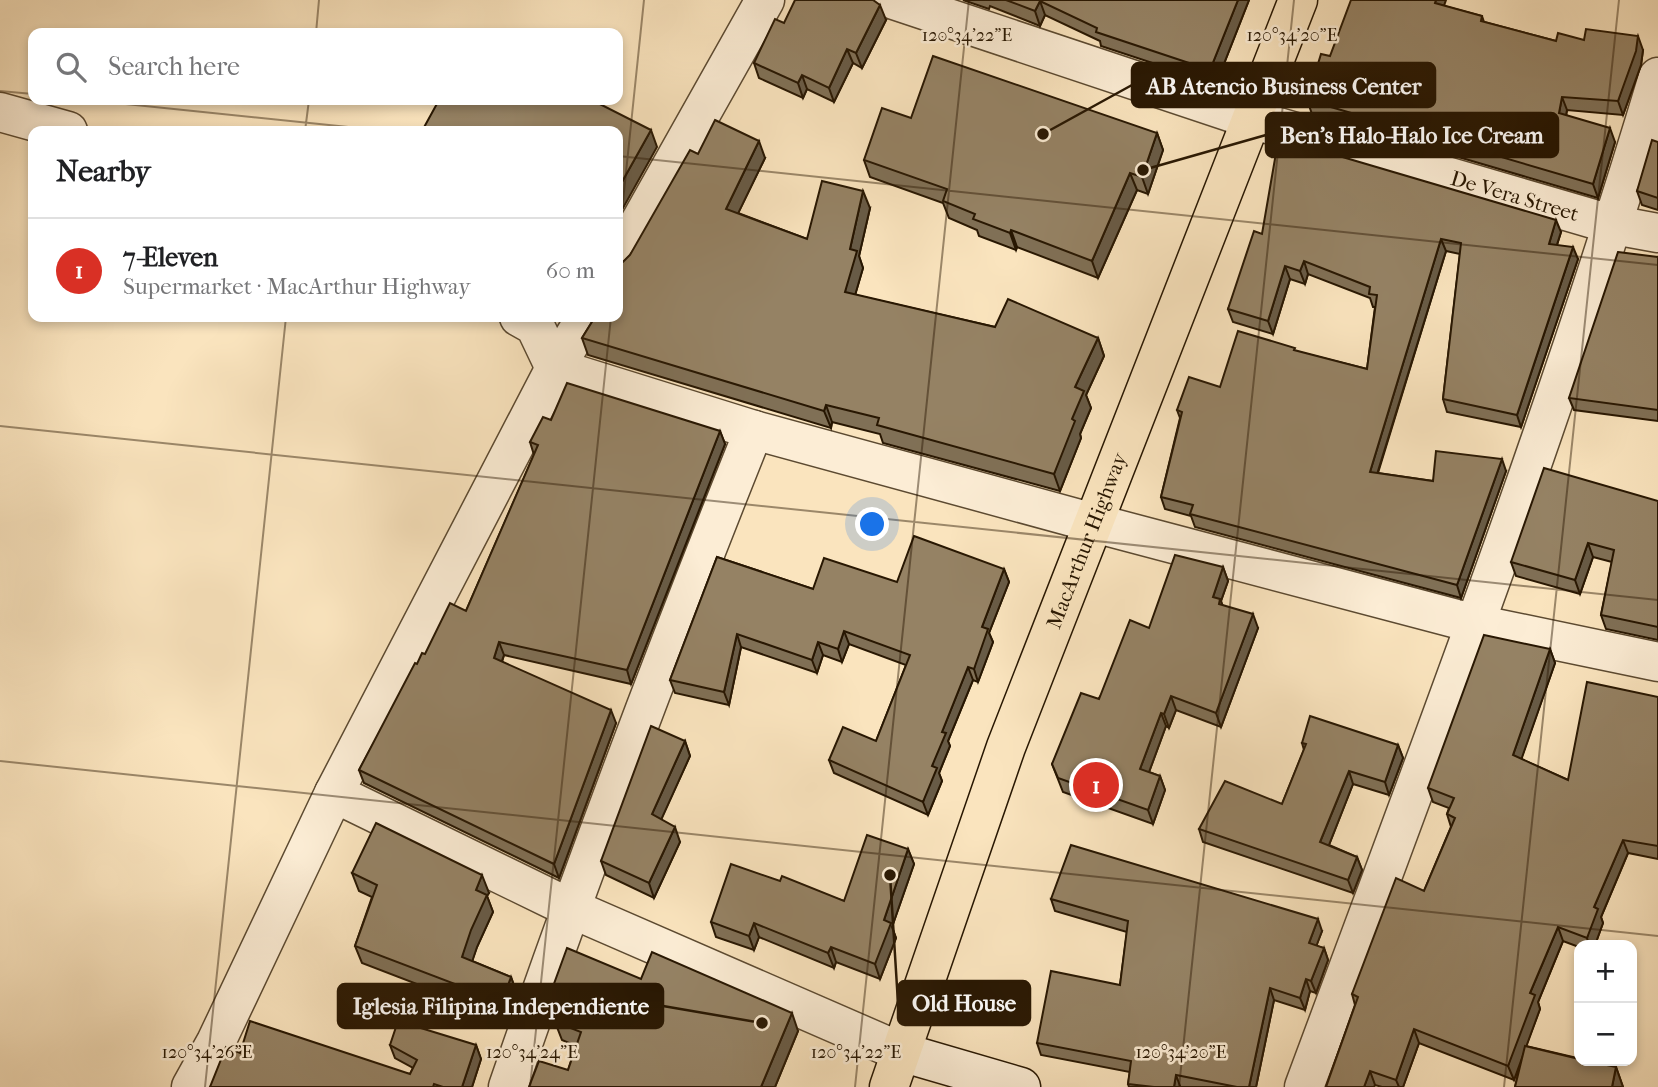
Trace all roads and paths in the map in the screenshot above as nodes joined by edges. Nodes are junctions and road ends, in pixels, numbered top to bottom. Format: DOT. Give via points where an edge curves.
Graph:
graph roads {
  1 [pos="765,0"];
  2 [pos="894,0"];
  3 [pos="1298,0"];
  4 [pos="1658,77"];
  5 [pos="0,112"];
  6 [pos="1251,119"];
  7 [pos="50,126"];
  8 [pos="1614,225"];
  9 [pos="1658,233"];
  10 [pos="623,252"];
  11 [pos="528,322"];
  12 [pos="583,322"];
  13 [pos="555,368"];
  14 [pos="754,430"];
  15 [pos="1094,523"];
  16 [pos="1476,624"];
  17 [pos="1658,662"];
  18 [pos="334,793"];
  19 [pos="570,908"];
  20 [pos="901,1052"];
  21 [pos="191,1087"];
  22 [pos="508,1087"];
  23 [pos="889,1087"];
  24 [pos="1021,1087"];
  25 [pos="1304,1087"];
  1 -- 10 [label="street"];
  2 -- 6 [label="street, De Vera Street"];
  3 -- 6 [label="highway, MacArthur Highway"];
  4 -- 8 [label="street"];
  5 -- 7 [label="street"];
  6 -- 8 [label="street, De Vera Street"];
  6 -- 15 [label="highway, MacArthur Highway"];
  8 -- 9 [label="street, De Vera Street"];
  8 -- 16 [label="street"];
  11 -- 13 [label="street" via="535,326"];
  12 -- 13 [label="street"];
  13 -- 14 [label="street"];
  13 -- 18 [label="street"];
  14 -- 15 [label="street"];
  14 -- 19 [label="street"];
  15 -- 16 [label="street"];
  15 -- 20 [label="highway, MacArthur Highway" via="1006,747"];
  16 -- 17 [label="street"];
  16 -- 25 [label="street"];
  18 -- 19 [label="street"];
  18 -- 21 [label="street"];
  19 -- 20 [label="street"];
  19 -- 22 [label="street"];
  20 -- 23 [label="highway, MacArthur Highway"];
  20 -- 24 [label="street"];
}
